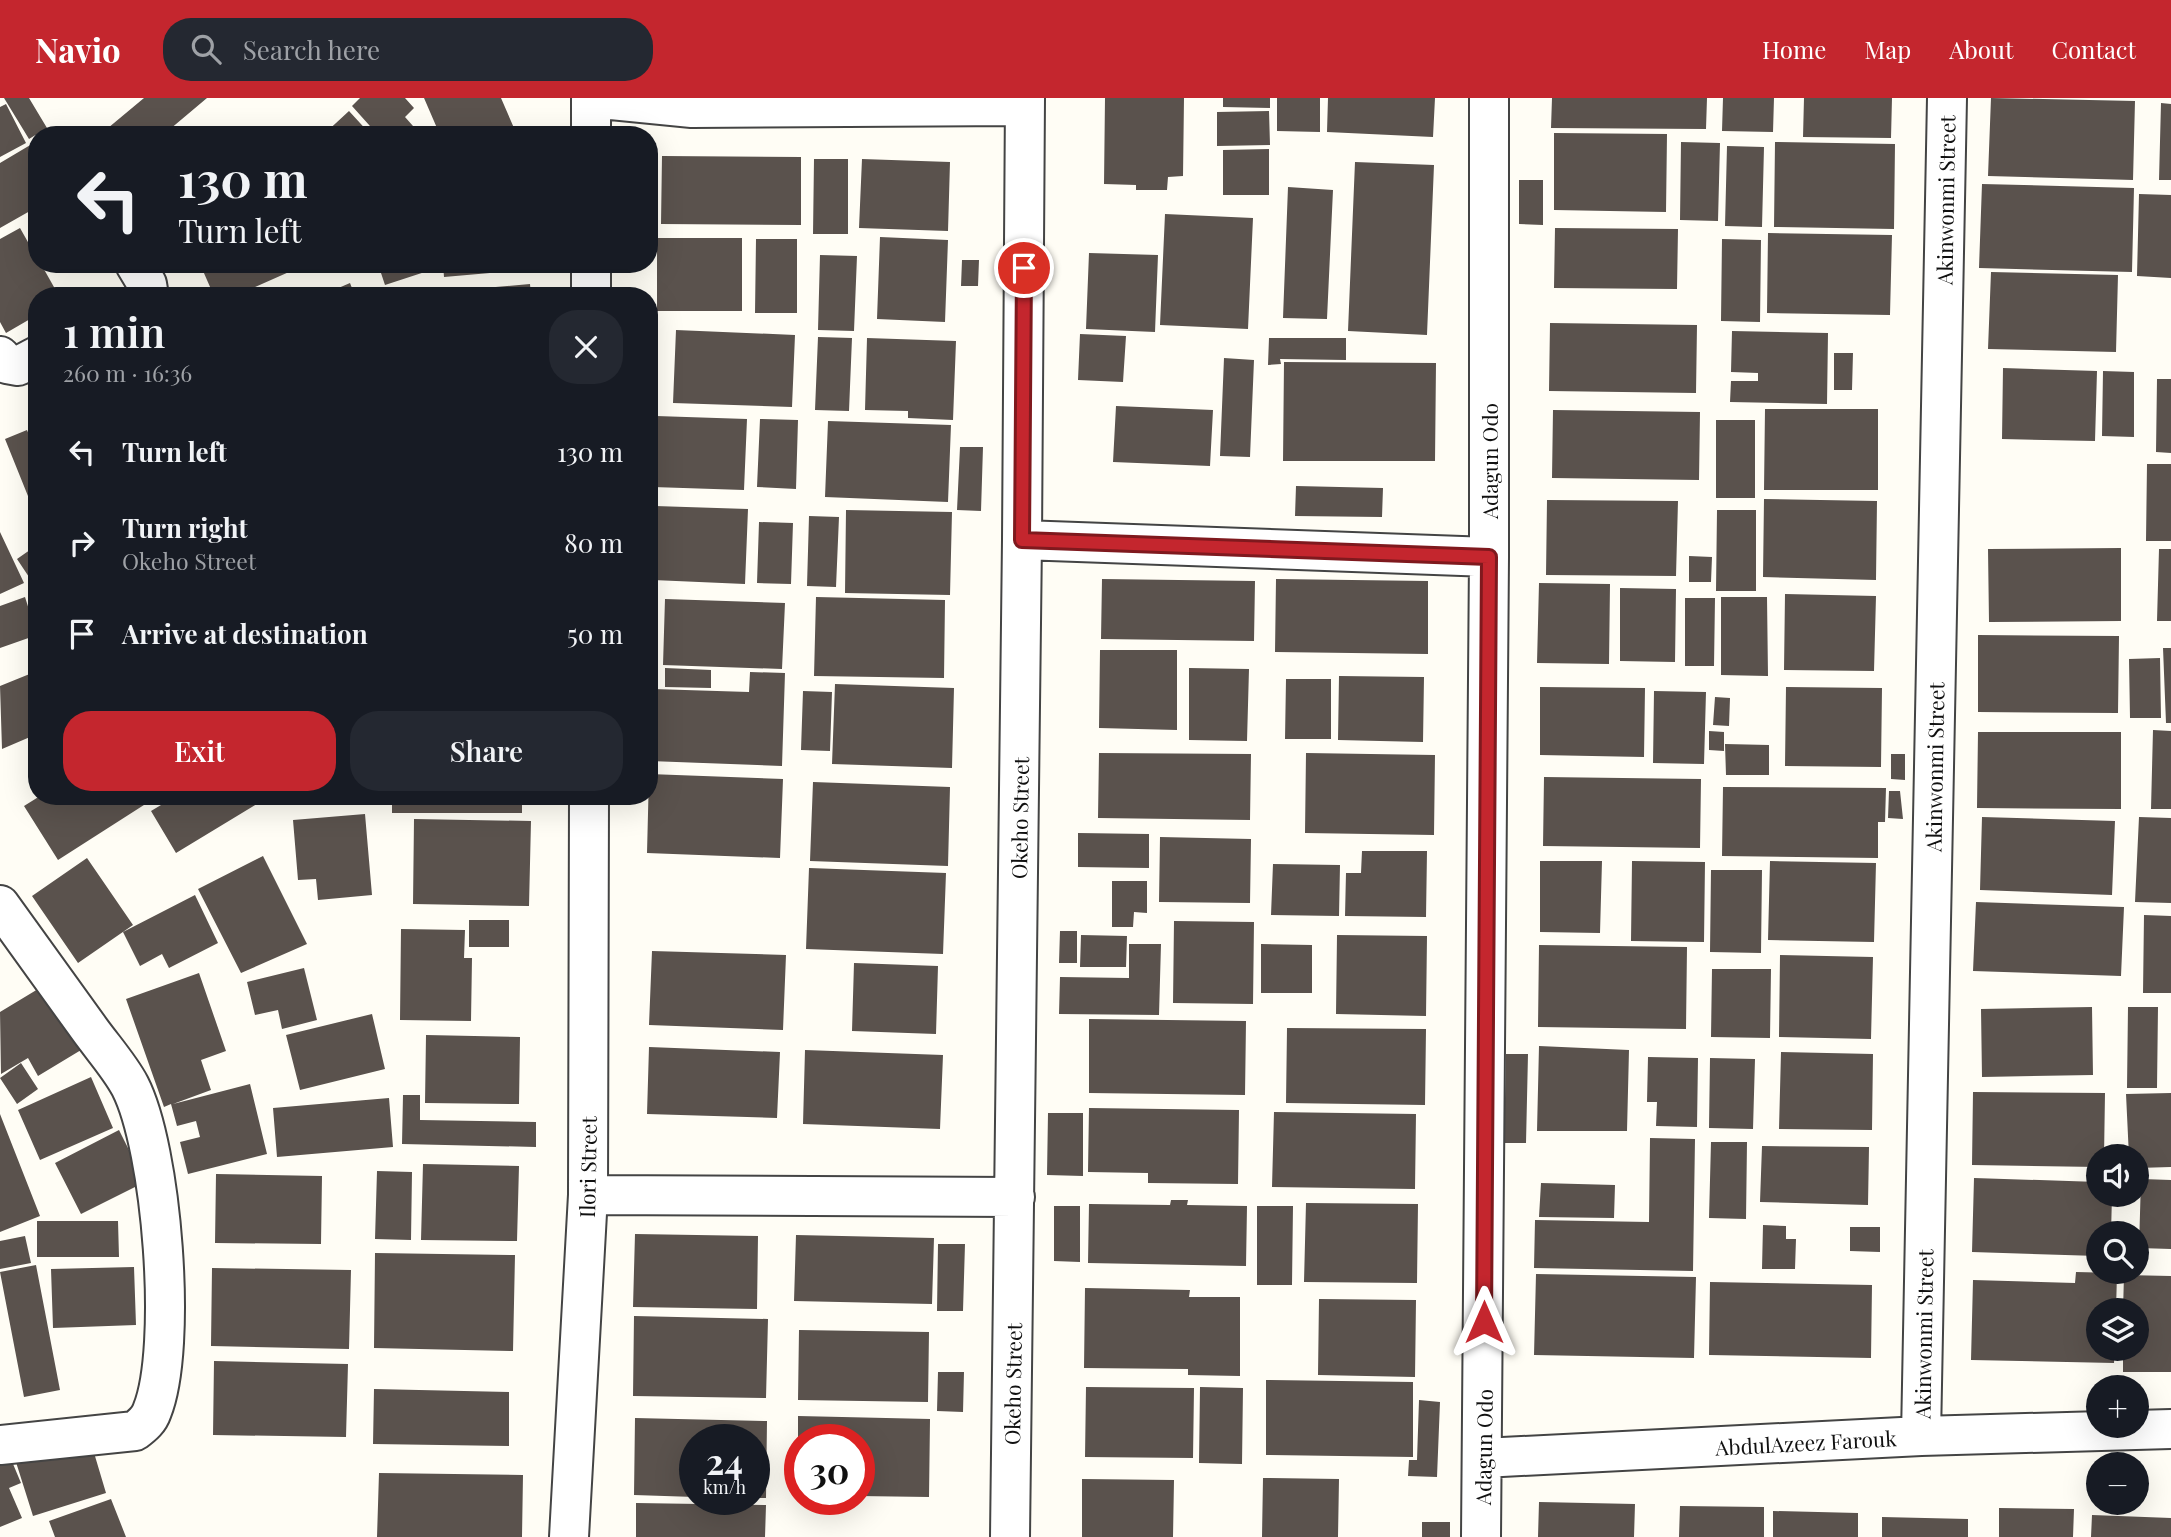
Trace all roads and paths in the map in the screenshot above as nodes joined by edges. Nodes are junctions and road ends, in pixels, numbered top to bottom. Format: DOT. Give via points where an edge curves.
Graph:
graph roads {
  1 [pos="591,98"];
  2 [pos="1489,98"];
  3 [pos="1947,98"];
  4 [pos="1024,102"];
  5 [pos="591,126"];
  6 [pos="0,356"];
  7 [pos="28,361"];
  8 [pos="1022,540"];
  9 [pos="1489,557"];
  10 [pos="589,805"];
  11 [pos="0,905"];
  12 [pos="588,1195"];
  13 [pos="1015,1197"];
  14 [pos="2171,1429"];
  15 [pos="1921,1436"];
  16 [pos="0,1445"];
  17 [pos="1483,1458"];
  18 [pos="569,1537"];
  19 [pos="1010,1537"];
  20 [pos="1481,1537"];
  1 -- 4 [label="street" via="692,108"];
  1 -- 5 [label="street"];
  2 -- 9 [label="street, Adagun Odo"];
  3 -- 15 [label="street, Akinwonmi Street"];
  4 -- 8 [label="street, Okeho Street"];
  6 -- 7 [label="street" via="7,364 18,366"];
  8 -- 9 [label="street"];
  8 -- 13 [label="street, Okeho Street"];
  9 -- 17 [label="street, Adagun Odo"];
  10 -- 12 [label="street, Ilori Street"];
  11 -- 16 [label="street" via="130,1087 153,1173 164,1255 167,1338 153,1410 135,1431"];
  12 -- 13 [label="street"];
  12 -- 18 [label="street, Ilori Street"];
  13 -- 19 [label="street, Okeho Street"];
  14 -- 15 [label="street, AbdulAzeez Farouk"];
  15 -- 17 [label="street, AbdulAzeez Farouk"];
  17 -- 20 [label="street, Adagun Odo"];
}
